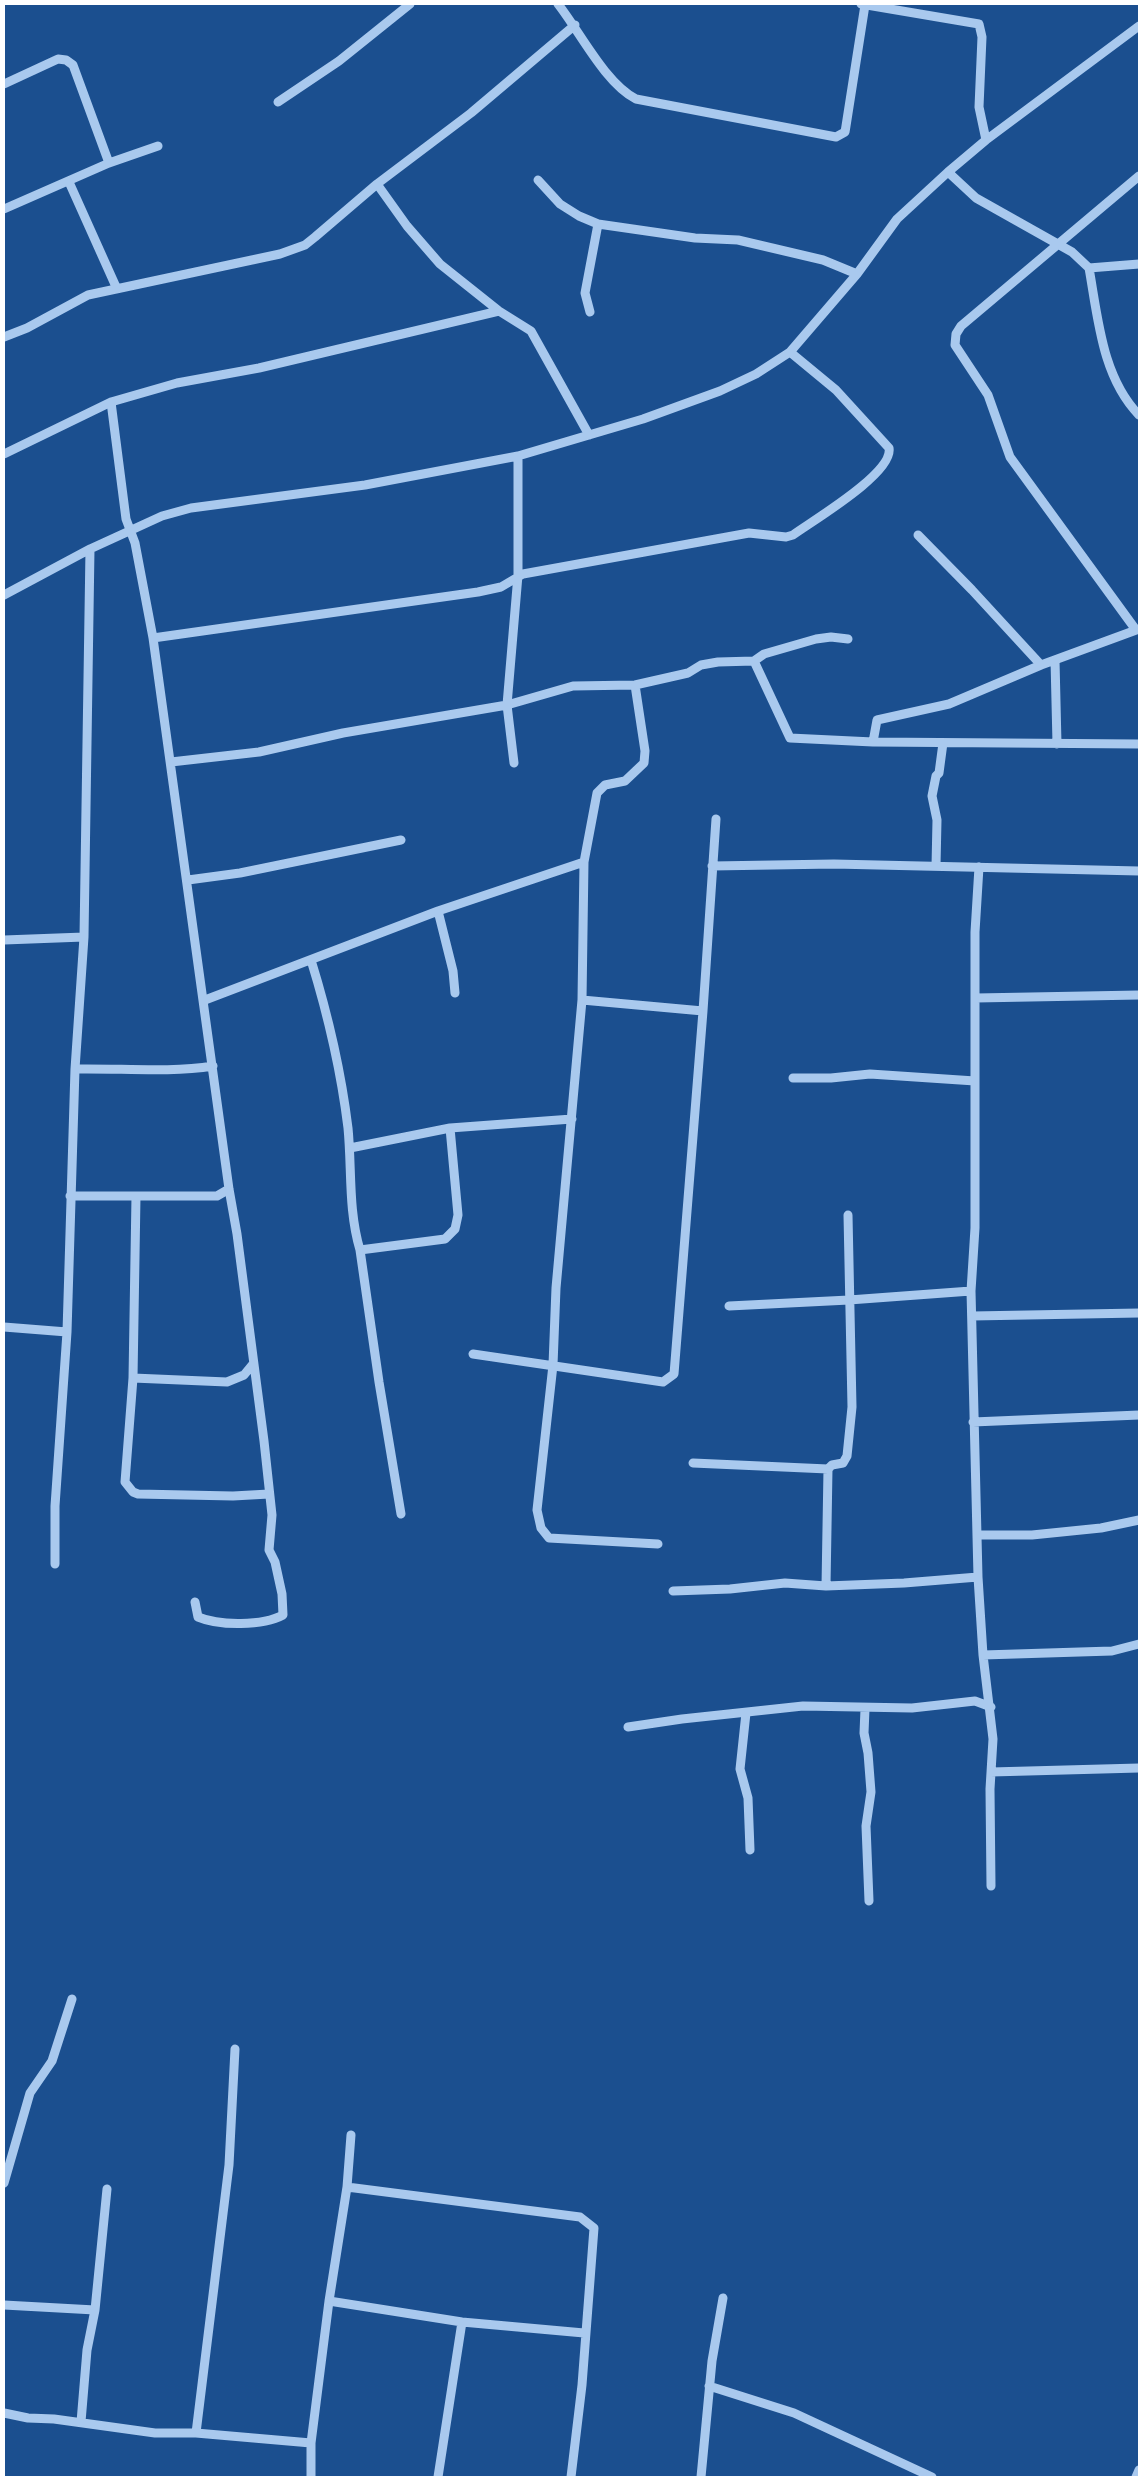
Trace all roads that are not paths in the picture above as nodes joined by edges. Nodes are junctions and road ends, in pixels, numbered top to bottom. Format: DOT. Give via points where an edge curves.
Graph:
graph roads {
  1 [pos="410,4"];
  2 [pos="558,4"];
  3 [pos="862,4"];
  4 [pos="575,25"];
  5 [pos="1139,26"];
  6 [pos="4,84"];
  7 [pos="278,102"];
  8 [pos="986,140"];
  9 [pos="158,146"];
  10 [pos="109,163"];
  11 [pos="948,172"];
  12 [pos="1139,176"];
  13 [pos="538,180"];
  14 [pos="69,182"];
  15 [pos="377,184"];
  16 [pos="4,209"];
  17 [pos="598,224"];
  18 [pos="1058,244"];
  19 [pos="1139,264"];
  20 [pos="1089,268"];
  21 [pos="857,274"];
  22 [pos="117,289"];
  23 [pos="499,311"];
  24 [pos="590,312"];
  25 [pos="4,337"];
  26 [pos="790,352"];
  27 [pos="111,402"];
  28 [pos="1139,415"];
  29 [pos="589,435"];
  30 [pos="4,454"];
  31 [pos="518,456"];
  32 [pos="130,530"];
  33 [pos="918,535"];
  34 [pos="90,549"];
  35 [pos="518,575"];
  36 [pos="4,595"];
  37 [pos="1137,629"];
  38 [pos="153,638"];
  39 [pos="848,639"];
  40 [pos="1055,660"];
  41 [pos="754,662"];
  42 [pos="1041,666"];
  43 [pos="635,685"];
  44 [pos="506,705"];
  45 [pos="873,742"];
  46 [pos="943,743"];
  47 [pos="1057,744"];
  48 [pos="1139,744"];
  49 [pos="171,762"];
  50 [pos="514,763"];
  51 [pos="716,819"];
  52 [pos="401,840"];
  53 [pos="584,862"];
  54 [pos="712,866"];
  55 [pos="936,866"];
  56 [pos="979,867"];
  57 [pos="1139,871"];
  58 [pos="188,880"];
  59 [pos="438,912"];
  60 [pos="84,937"];
  61 [pos="4,940"];
  62 [pos="311,960"];
  63 [pos="454,993"];
  64 [pos="1139,995"];
  65 [pos="976,998"];
  66 [pos="204,1000"];
  67 [pos="582,1000"];
  68 [pos="703,1011"];
  69 [pos="213,1066"];
  70 [pos="75,1069"];
  71 [pos="793,1078"];
  72 [pos="975,1080"];
  73 [pos="572,1119"];
  74 [pos="450,1128"];
  75 [pos="350,1148"];
  76 [pos="229,1189"];
  77 [pos="70,1196"];
  78 [pos="136,1196"];
  79 [pos="848,1215"];
  80 [pos="360,1250"];
  81 [pos="971,1291"];
  82 [pos="849,1300"];
  83 [pos="729,1306"];
  84 [pos="1139,1313"];
  85 [pos="972,1316"];
  86 [pos="4,1327"];
  87 [pos="67,1332"];
  88 [pos="473,1354"];
  89 [pos="253,1364"];
  90 [pos="553,1366"];
  91 [pos="132,1378"];
  92 [pos="1139,1415"];
  93 [pos="973,1422"];
  94 [pos="693,1463"];
  95 [pos="828,1469"];
  96 [pos="270,1494"];
  97 [pos="401,1514"];
  98 [pos="1139,1520"];
  99 [pos="977,1535"];
  100 [pos="658,1544"];
  101 [pos="55,1564"];
  102 [pos="978,1577"];
  103 [pos="826,1586"];
  104 [pos="673,1590"];
  105 [pos="195,1602"];
  106 [pos="1139,1644"];
  107 [pos="983,1655"];
  108 [pos="988,1688"];
  109 [pos="975,1701"];
  110 [pos="991,1707"];
  111 [pos="865,1708"];
  112 [pos="746,1713"];
  113 [pos="628,1727"];
  114 [pos="1139,1768"];
  115 [pos="991,1772"];
  116 [pos="750,1850"];
  117 [pos="991,1886"];
  118 [pos="869,1901"];
  119 [pos="72,1998"];
  120 [pos="235,2049"];
  121 [pos="351,2135"];
  122 [pos="4,2183"];
  123 [pos="347,2186"];
  124 [pos="108,2189"];
  125 [pos="723,2298"];
  126 [pos="329,2301"];
  127 [pos="4,2305"];
  128 [pos="95,2310"];
  129 [pos="462,2322"];
  130 [pos="584,2333"];
  131 [pos="709,2386"];
  132 [pos="4,2413"];
  133 [pos="81,2422"];
  134 [pos="196,2433"];
  135 [pos="311,2444"];
  136 [pos="1139,2470"];
  137 [pos="311,2477"];
  138 [pos="438,2477"];
  139 [pos="571,2477"];
  140 [pos="700,2477"];
  141 [pos="932,2477"];
  142 [pos="1136,2477"];
  1 -- 7 [label="street" via="339,61"];
  2 -- 4 [label="street"];
  3 -- 4 [label="street" via="846,126 844,132 836,137 636,99 626,94 608,75"];
  3 -- 8 [label="street" via="978,24 982,37 979,107"];
  4 -- 15 [label="street" via="471,113"];
  5 -- 8 [label="street"];
  6 -- 10 [label="street" via="53,61 66,60 73,65"];
  8 -- 11 [label="street"];
  9 -- 10 [label="street"];
  10 -- 14 [label="street"];
  11 -- 18 [label="street" via="976,198"];
  11 -- 21 [label="street" via="897,219"];
  12 -- 18 [label="street"];
  13 -- 17 [label="street" via="560,204"];
  14 -- 16 [label="street"];
  14 -- 22 [label="street"];
  15 -- 22 [label="street" via="305,245 280,254"];
  15 -- 23 [label="street" via="440,264"];
  17 -- 21 [label="street" via="695,238 738,240 823,260"];
  17 -- 24 [label="street" via="586,293"];
  18 -- 20 [label="street"];
  18 -- 37 [label="street" via="962,326 956,334 955,345 988,395 1010,458"];
  19 -- 20 [label="street"];
  20 -- 28 [label="street" via="1105,353 1130,405"];
  21 -- 26 [label="street"];
  22 -- 25 [label="street" via="88,295"];
  23 -- 27 [label="street" via="260,368 177,383"];
  23 -- 29 [label="street" via="531,331"];
  26 -- 29 [label="street" via="720,392"];
  26 -- 35 [label="street" via="836,390 889,448 885,462 848,499 793,536 749,533"];
  27 -- 30 [label="street"];
  27 -- 32 [label="street"];
  29 -- 31 [label="street"];
  31 -- 32 [label="street" via="365,485 190,508"];
  31 -- 35 [label="street"];
  32 -- 34 [label="street"];
  32 -- 38 [label="street"];
  33 -- 42 [label="street"];
  34 -- 36 [label="street"];
  34 -- 60 [label="street"];
  35 -- 38 [label="street" via="501,587 478,592"];
  35 -- 44 [label="street"];
  37 -- 40 [label="street"];
  38 -- 49 [label="street"];
  39 -- 41 [label="street" via="816,639 764,654"];
  40 -- 42 [label="street"];
  40 -- 47 [label="street"];
  41 -- 43 [label="street" via="718,662 688,673"];
  41 -- 45 [label="street" via="790,738"];
  42 -- 45 [label="street" via="949,704 878,720"];
  43 -- 44 [label="street" via="573,686"];
  43 -- 53 [label="street" via="644,763 625,781 605,785 597,793"];
  44 -- 49 [label="street" via="343,733 258,752"];
  44 -- 50 [label="street"];
  45 -- 46 [label="street"];
  46 -- 47 [label="street"];
  46 -- 55 [label="street" via="932,796 937,820"];
  47 -- 48 [label="street"];
  49 -- 58 [label="street"];
  51 -- 54 [label="street"];
  52 -- 58 [label="street" via="240,873"];
  53 -- 59 [label="street"];
  53 -- 67 [label="street"];
  54 -- 55 [label="street"];
  54 -- 68 [label="street"];
  55 -- 56 [label="street"];
  56 -- 57 [label="street"];
  56 -- 65 [label="street" via="975,932"];
  58 -- 66 [label="street"];
  59 -- 62 [label="street"];
  59 -- 63 [label="street" via="453,971"];
  60 -- 61 [label="street"];
  60 -- 70 [label="street"];
  62 -- 66 [label="street"];
  62 -- 75 [label="street" via="334,1043"];
  64 -- 65 [label="street"];
  65 -- 72 [label="street"];
  66 -- 69 [label="street"];
  67 -- 68 [label="street"];
  67 -- 73 [label="street"];
  68 -- 90 [label="street" via="674,1374 663,1382"];
  69 -- 70 [label="street" via="182,1071"];
  69 -- 76 [label="street"];
  70 -- 77 [label="street"];
  71 -- 72 [label="street" via="870,1074"];
  72 -- 81 [label="street" via="975,1228"];
  73 -- 74 [label="street"];
  73 -- 90 [label="street" via="556,1288"];
  74 -- 75 [label="street"];
  74 -- 80 [label="street" via="458,1215 455,1229 445,1238"];
  75 -- 80 [label="street" via="354,1229"];
  76 -- 78 [label="street" via="217,1196"];
  76 -- 89 [label="street"];
  77 -- 78 [label="street"];
  77 -- 87 [label="street"];
  78 -- 91 [label="street"];
  79 -- 82 [label="street"];
  80 -- 97 [label="street"];
  81 -- 82 [label="street"];
  81 -- 85 [label="street"];
  82 -- 83 [label="street"];
  82 -- 95 [label="street" via="852,1407 847,1456 843,1463"];
  84 -- 85 [label="street"];
  85 -- 93 [label="street"];
  86 -- 87 [label="street"];
  87 -- 101 [label="street" via="55,1506"];
  88 -- 90 [label="street"];
  89 -- 91 [label="street" via="244,1376 227,1382"];
  89 -- 96 [label="street"];
  90 -- 100 [label="street" via="537,1510 545,1535 550,1538"];
  91 -- 96 [label="street" via="125,1482 133,1492 232,1496"];
  92 -- 93 [label="street"];
  93 -- 99 [label="street"];
  94 -- 95 [label="street"];
  95 -- 103 [label="street"];
  96 -- 105 [label="street" via="269,1550 282,1594 283,1615 229,1624 209,1622 198,1617"];
  98 -- 99 [label="street" via="1101,1528 1032,1535"];
  99 -- 102 [label="street"];
  102 -- 103 [label="street"];
  102 -- 107 [label="street"];
  103 -- 104 [label="street" via="785,1583 730,1590"];
  106 -- 107 [label="street" via="1112,1651"];
  107 -- 108 [label="street"];
  108 -- 109 [label="street"];
  108 -- 110 [label="street"];
  109 -- 110 [label="street"];
  109 -- 111 [label="street" via="912,1708"];
  110 -- 115 [label="street"];
  111 -- 112 [label="street" via="803,1706"];
  111 -- 118 [label="street" via="870,1792 866,1826"];
  112 -- 113 [label="street"];
  112 -- 116 [label="street" via="740,1769 748,1798"];
  114 -- 115 [label="street"];
  115 -- 117 [label="street"];
  119 -- 122 [label="street" via="52,2061 30,2094"];
  120 -- 134 [label="street" via="228,2165"];
  121 -- 123 [label="street"];
  123 -- 126 [label="street"];
  123 -- 130 [label="street" via="580,2217 594,2228"];
  124 -- 128 [label="street"];
  125 -- 131 [label="street"];
  126 -- 129 [label="street"];
  126 -- 135 [label="street"];
  127 -- 128 [label="street"];
  128 -- 133 [label="street" via="87,2350"];
  129 -- 130 [label="street"];
  129 -- 138 [label="street"];
  130 -- 139 [label="street" via="582,2385"];
  131 -- 140 [label="street"];
  131 -- 141 [label="street" via="794,2413"];
  132 -- 133 [label="street"];
  133 -- 134 [label="street" via="155,2433"];
  134 -- 135 [label="street"];
  135 -- 137 [label="street"];
  136 -- 142 [label="street"];
}
